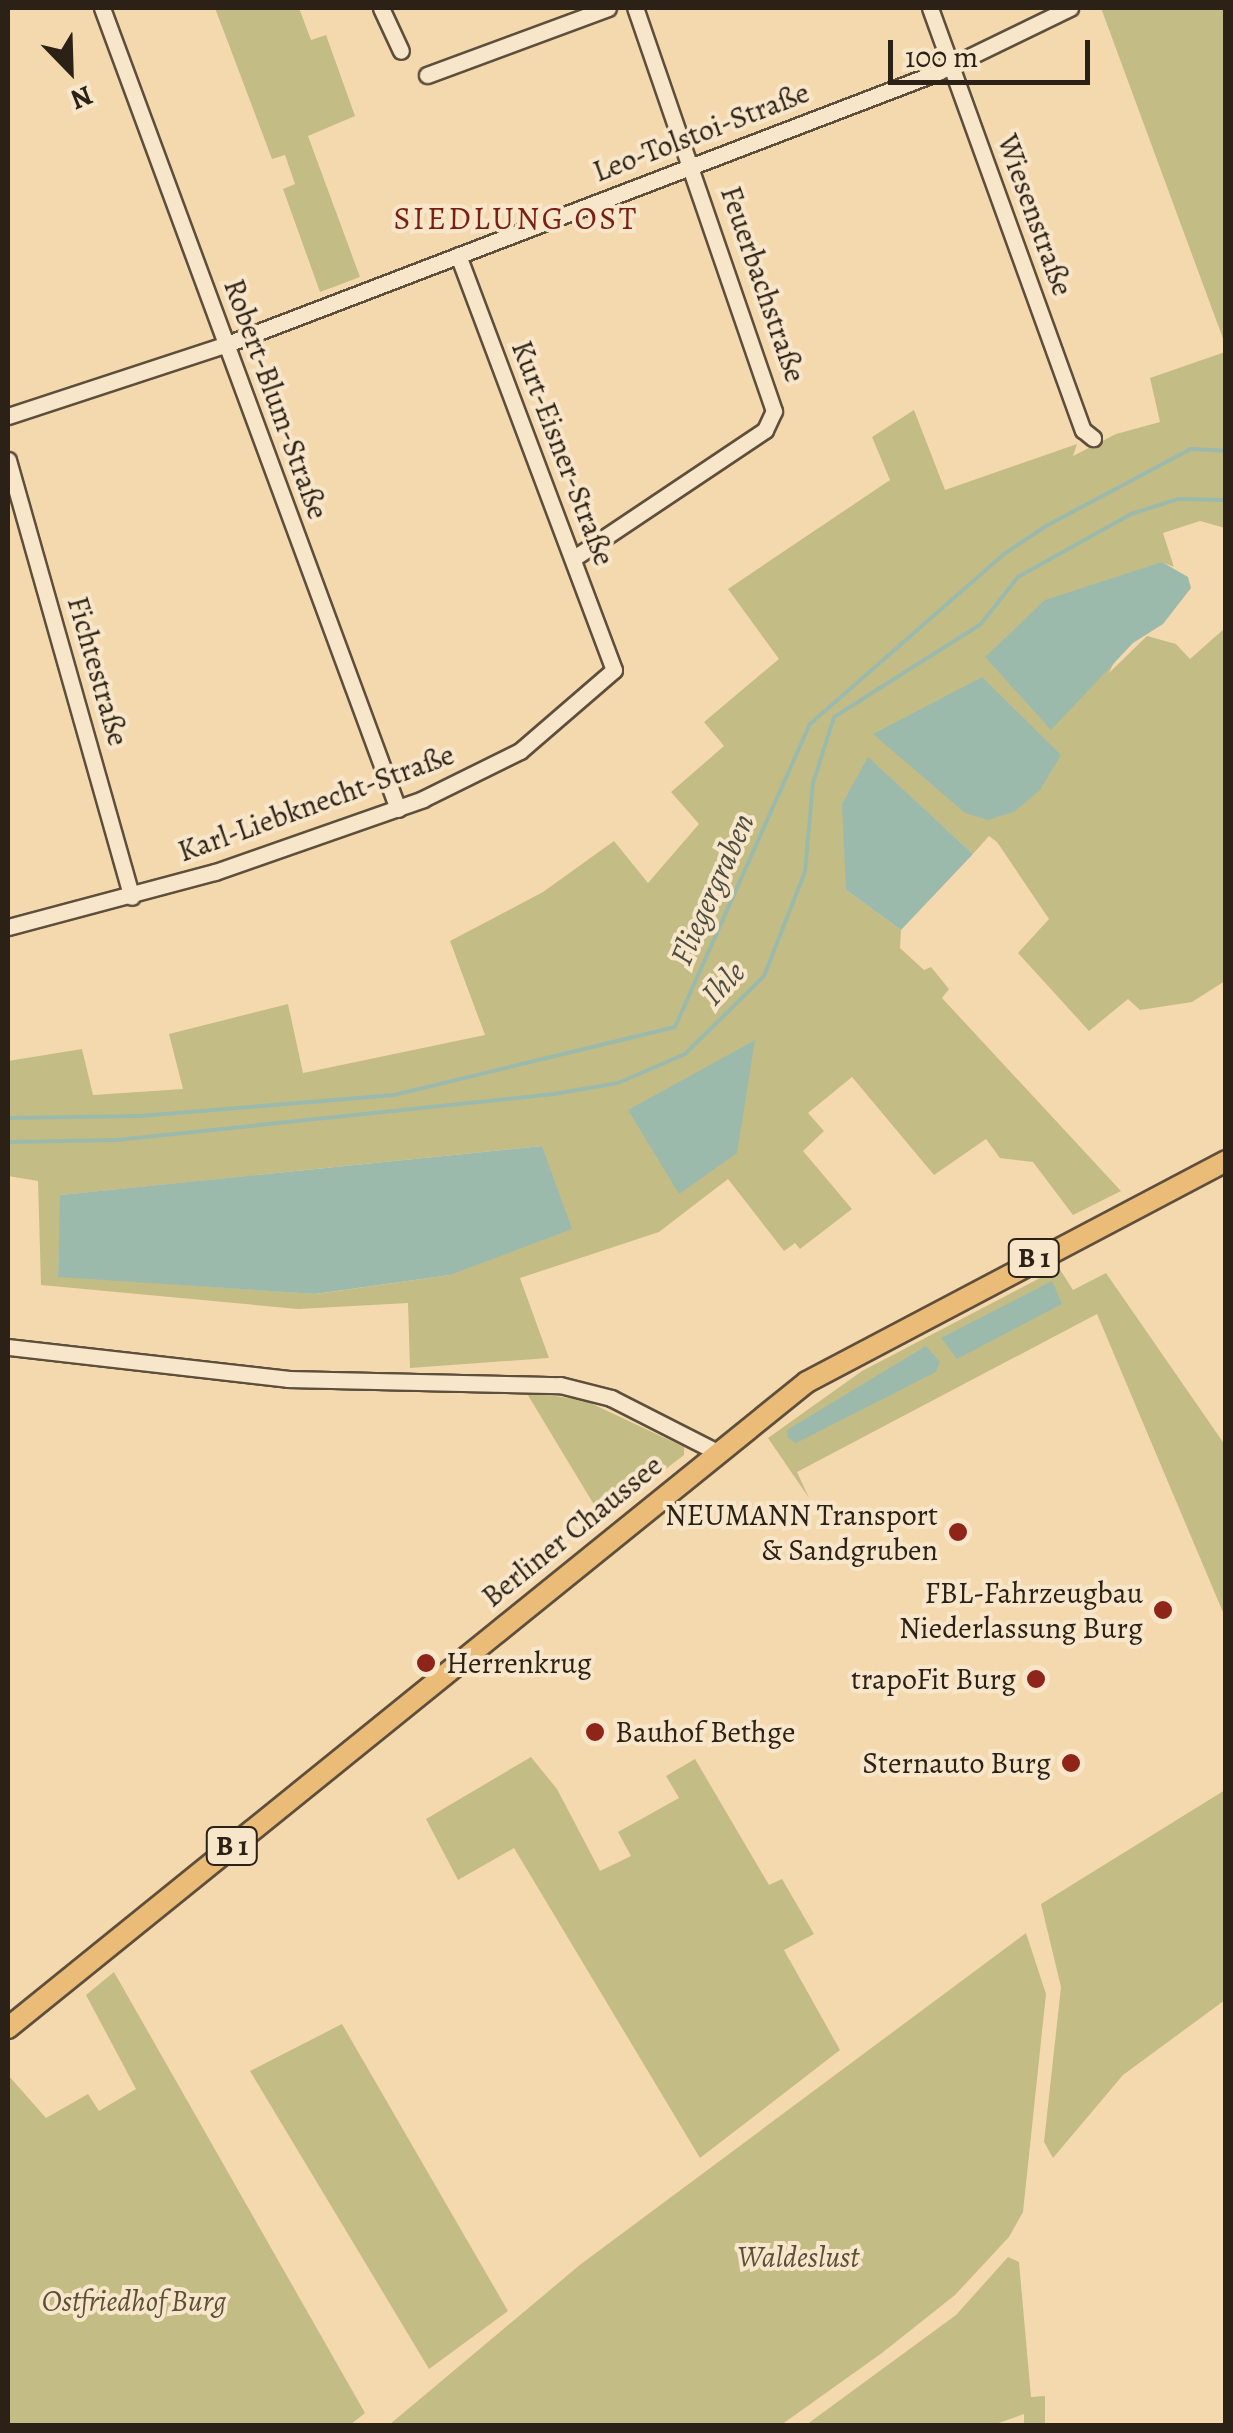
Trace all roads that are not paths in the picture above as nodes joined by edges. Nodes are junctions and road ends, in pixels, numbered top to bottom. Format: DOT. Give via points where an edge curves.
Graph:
graph roads {
  1 [pos="102,8"];
  2 [pos="382,8"];
  3 [pos="608,8"];
  4 [pos="635,8"];
  5 [pos="930,8"];
  6 [pos="1070,8"];
  7 [pos="582,12"];
  8 [pos="401,50"];
  9 [pos="951,65"];
  10 [pos="428,75"];
  11 [pos="693,164"];
  12 [pos="458,255"];
  13 [pos="227,344"];
  14 [pos="8,416"];
  15 [pos="1092,438"];
  16 [pos="8,460"];
  17 [pos="574,558"];
  18 [pos="614,670"];
  19 [pos="398,809"];
  20 [pos="132,897"];
  21 [pos="8,927"];
  22 [pos="1226,1161"];
  23 [pos="8,1347"];
  24 [pos="718,1452"];
  25 [pos="8,2028"];
  1 -- 13 [label="street, Robert-Blum-Straße"];
  2 -- 8 [label="street"];
  3 -- 7 [label="street"];
  4 -- 11 [label="street"];
  5 -- 9 [label="street, Wiesenstraße"];
  6 -- 9 [label="street, Leo-Tolstoi-Straße"];
  7 -- 10 [label="street"];
  9 -- 11 [label="street, Leo-Tolstoi-Straße"];
  9 -- 15 [label="street, Wiesenstraße"];
  11 -- 12 [label="street, Leo-Tolstoi-Straße"];
  11 -- 17 [label="street, Feuerbachstraße" via="771,390 773,418 752,440"];
  12 -- 13 [label="street, Leo-Tolstoi-Straße"];
  12 -- 17 [label="street, Kurt-Eisner-Straße"];
  13 -- 14 [label="street, Leo-Tolstoi-Straße"];
  13 -- 19 [label="street, Robert-Blum-Straße"];
  16 -- 20 [label="street, Fichtestraße"];
  17 -- 18 [label="street, Kurt-Eisner-Straße"];
  18 -- 19 [label="street, Karl-Liebknecht-Straße" via="520,751"];
  19 -- 20 [label="street, Karl-Liebknecht-Straße"];
  20 -- 21 [label="street, Karl-Liebknecht-Straße"];
  22 -- 24 [label="main road, Berliner Chaussee / B 1" via="844,1359"];
  23 -- 24 [label="street" via="288,1379 560,1384 611,1398"];
  24 -- 25 [label="main road, Berliner Chaussee / B 1"];
}
